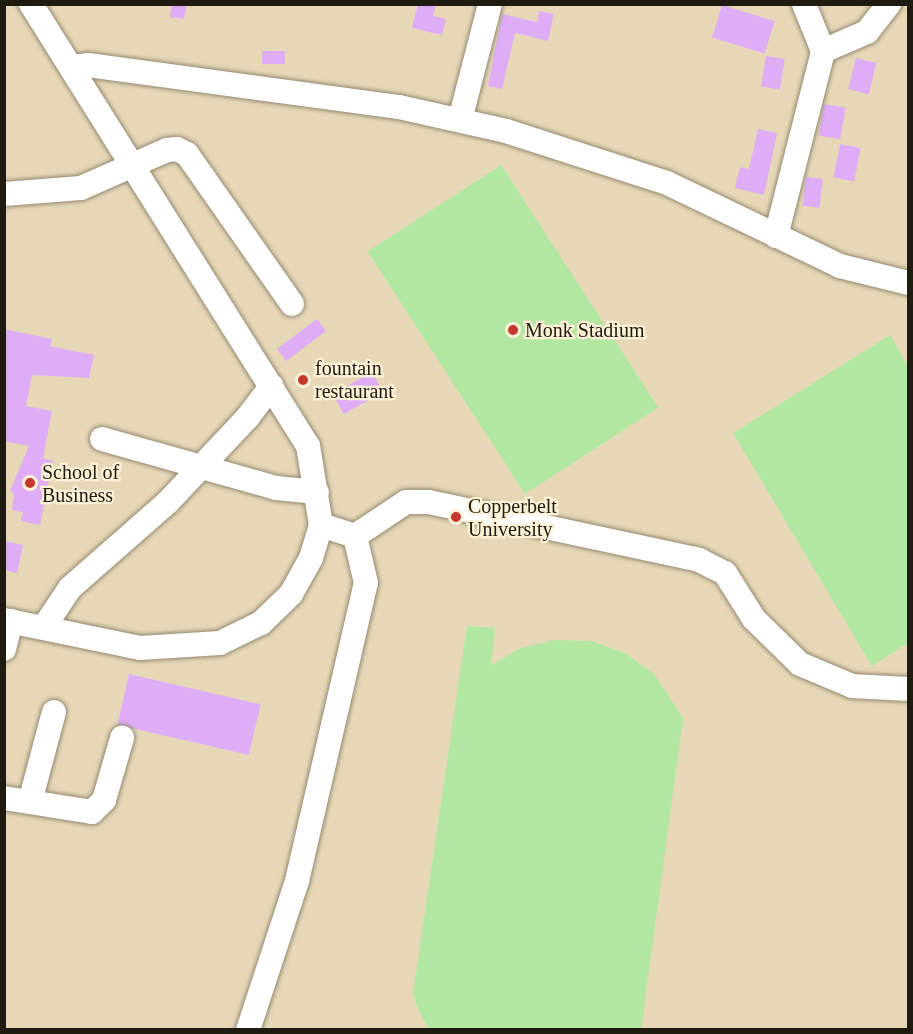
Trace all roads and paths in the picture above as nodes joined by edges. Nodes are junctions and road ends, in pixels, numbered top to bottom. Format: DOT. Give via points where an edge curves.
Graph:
graph roads {
  1 [pos="31,4"];
  2 [pos="490,4"];
  3 [pos="804,4"];
  4 [pos="889,4"];
  5 [pos="823,51"];
  6 [pos="72,67"];
  7 [pos="460,120"];
  8 [pos="132,164"];
  9 [pos="4,195"];
  10 [pos="777,236"];
  11 [pos="909,283"];
  12 [pos="292,304"];
  13 [pos="271,386"];
  14 [pos="102,439"];
  15 [pos="201,467"];
  16 [pos="317,492"];
  17 [pos="321,525"];
  18 [pos="355,536"];
  19 [pos="8,620"];
  20 [pos="44,627"];
  21 [pos="4,649"];
  22 [pos="909,689"];
  23 [pos="54,712"];
  24 [pos="122,738"];
  25 [pos="4,798"];
  26 [pos="30,802"];
  27 [pos="248,1029"];
  1 -- 6 [label="lane"];
  2 -- 7 [label="lane"];
  3 -- 5 [label="lane"];
  4 -- 5 [label="lane" via="867,32"];
  5 -- 10 [label="lane"];
  6 -- 7 [label="lane" via="88,65 399,107"];
  6 -- 8 [label="lane"];
  7 -- 10 [label="lane" via="569,149 667,183"];
  8 -- 9 [label="lane" via="81,188"];
  8 -- 12 [label="lane" via="167,150 187,154"];
  8 -- 13 [label="lane"];
  10 -- 11 [label="lane" via="840,266"];
  13 -- 15 [label="lane"];
  13 -- 16 [label="lane" via="308,446"];
  14 -- 15 [label="lane"];
  15 -- 16 [label="lane" via="290,491"];
  15 -- 20 [label="lane" via="168,502 69,588"];
  16 -- 17 [label="lane"];
  17 -- 18 [label="lane"];
  17 -- 20 [label="lane" via="311,558 291,594 261,623 220,643 140,648"];
  18 -- 22 [label="lane" via="406,502 429,502 699,560 725,573 754,619 800,664 852,686"];
  18 -- 27 [label="lane" via="366,583 297,881"];
  19 -- 20 [label="lane"];
  19 -- 21 [label="lane"];
  23 -- 26 [label="lane"];
  24 -- 26 [label="lane" via="104,800 92,813"];
  25 -- 26 [label="lane"];
}
